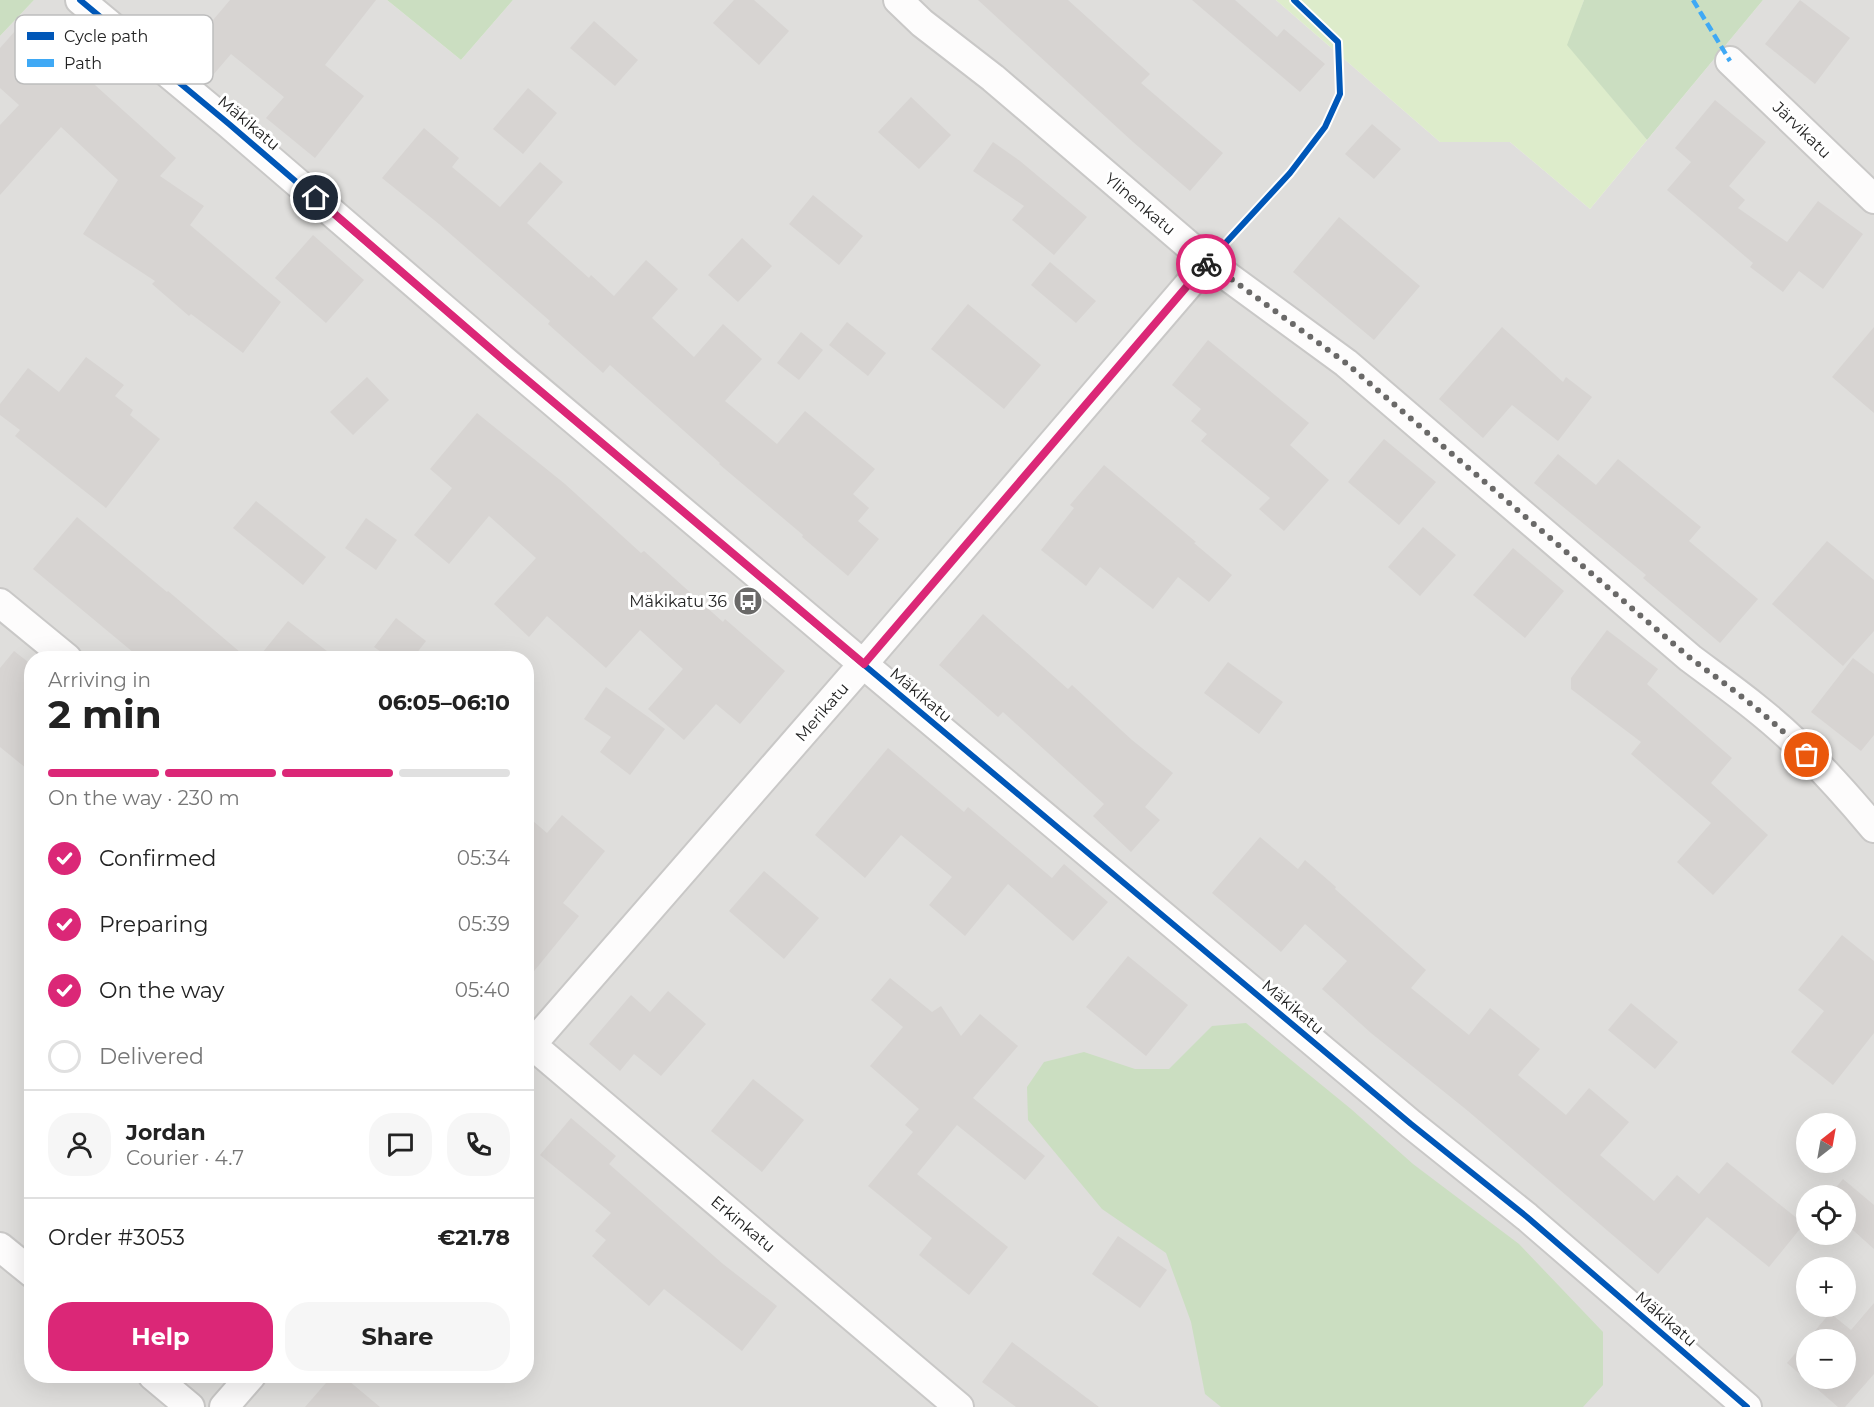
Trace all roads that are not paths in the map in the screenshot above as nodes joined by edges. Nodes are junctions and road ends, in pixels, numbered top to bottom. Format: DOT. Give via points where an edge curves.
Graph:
graph roads {
  1 [pos="80,0"];
  2 [pos="897,0"];
  3 [pos="98,15"];
  4 [pos="1730,61"];
  5 [pos="181,84"];
  6 [pos="1874,199"];
  7 [pos="1208,262"];
  8 [pos="0,603"];
  9 [pos="58,651"];
  10 [pos="864,664"];
  11 [pos="1874,828"];
  12 [pos="534,1038"];
  13 [pos="534,1050"];
  14 [pos="0,1247"];
  15 [pos="24,1266"];
  16 [pos="161,1383"];
  17 [pos="245,1383"];
  18 [pos="190,1407"];
  19 [pos="224,1407"];
  20 [pos="959,1407"];
  21 [pos="1747,1407"];
  1 -- 3 [label="street, Mäkikatu"];
  2 -- 7 [label="street, Ylinenkatu"];
  4 -- 6 [label="street, Järvikatu"];
  5 -- 10 [label="street, Mäkikatu"];
  7 -- 10 [label="street, Merikatu"];
  7 -- 11 [label="street, Ylinenkatu" via="1346,363 1690,658 1769,719 1846,794"];
  8 -- 9 [label="street"];
  10 -- 12 [label="street, Merikatu"];
  10 -- 21 [label="street, Mäkikatu" via="1527,1217"];
  13 -- 20 [label="street, Erkinkatu"];
  14 -- 15 [label="street"];
  16 -- 18 [label="street"];
  17 -- 19 [label="street"];
}
